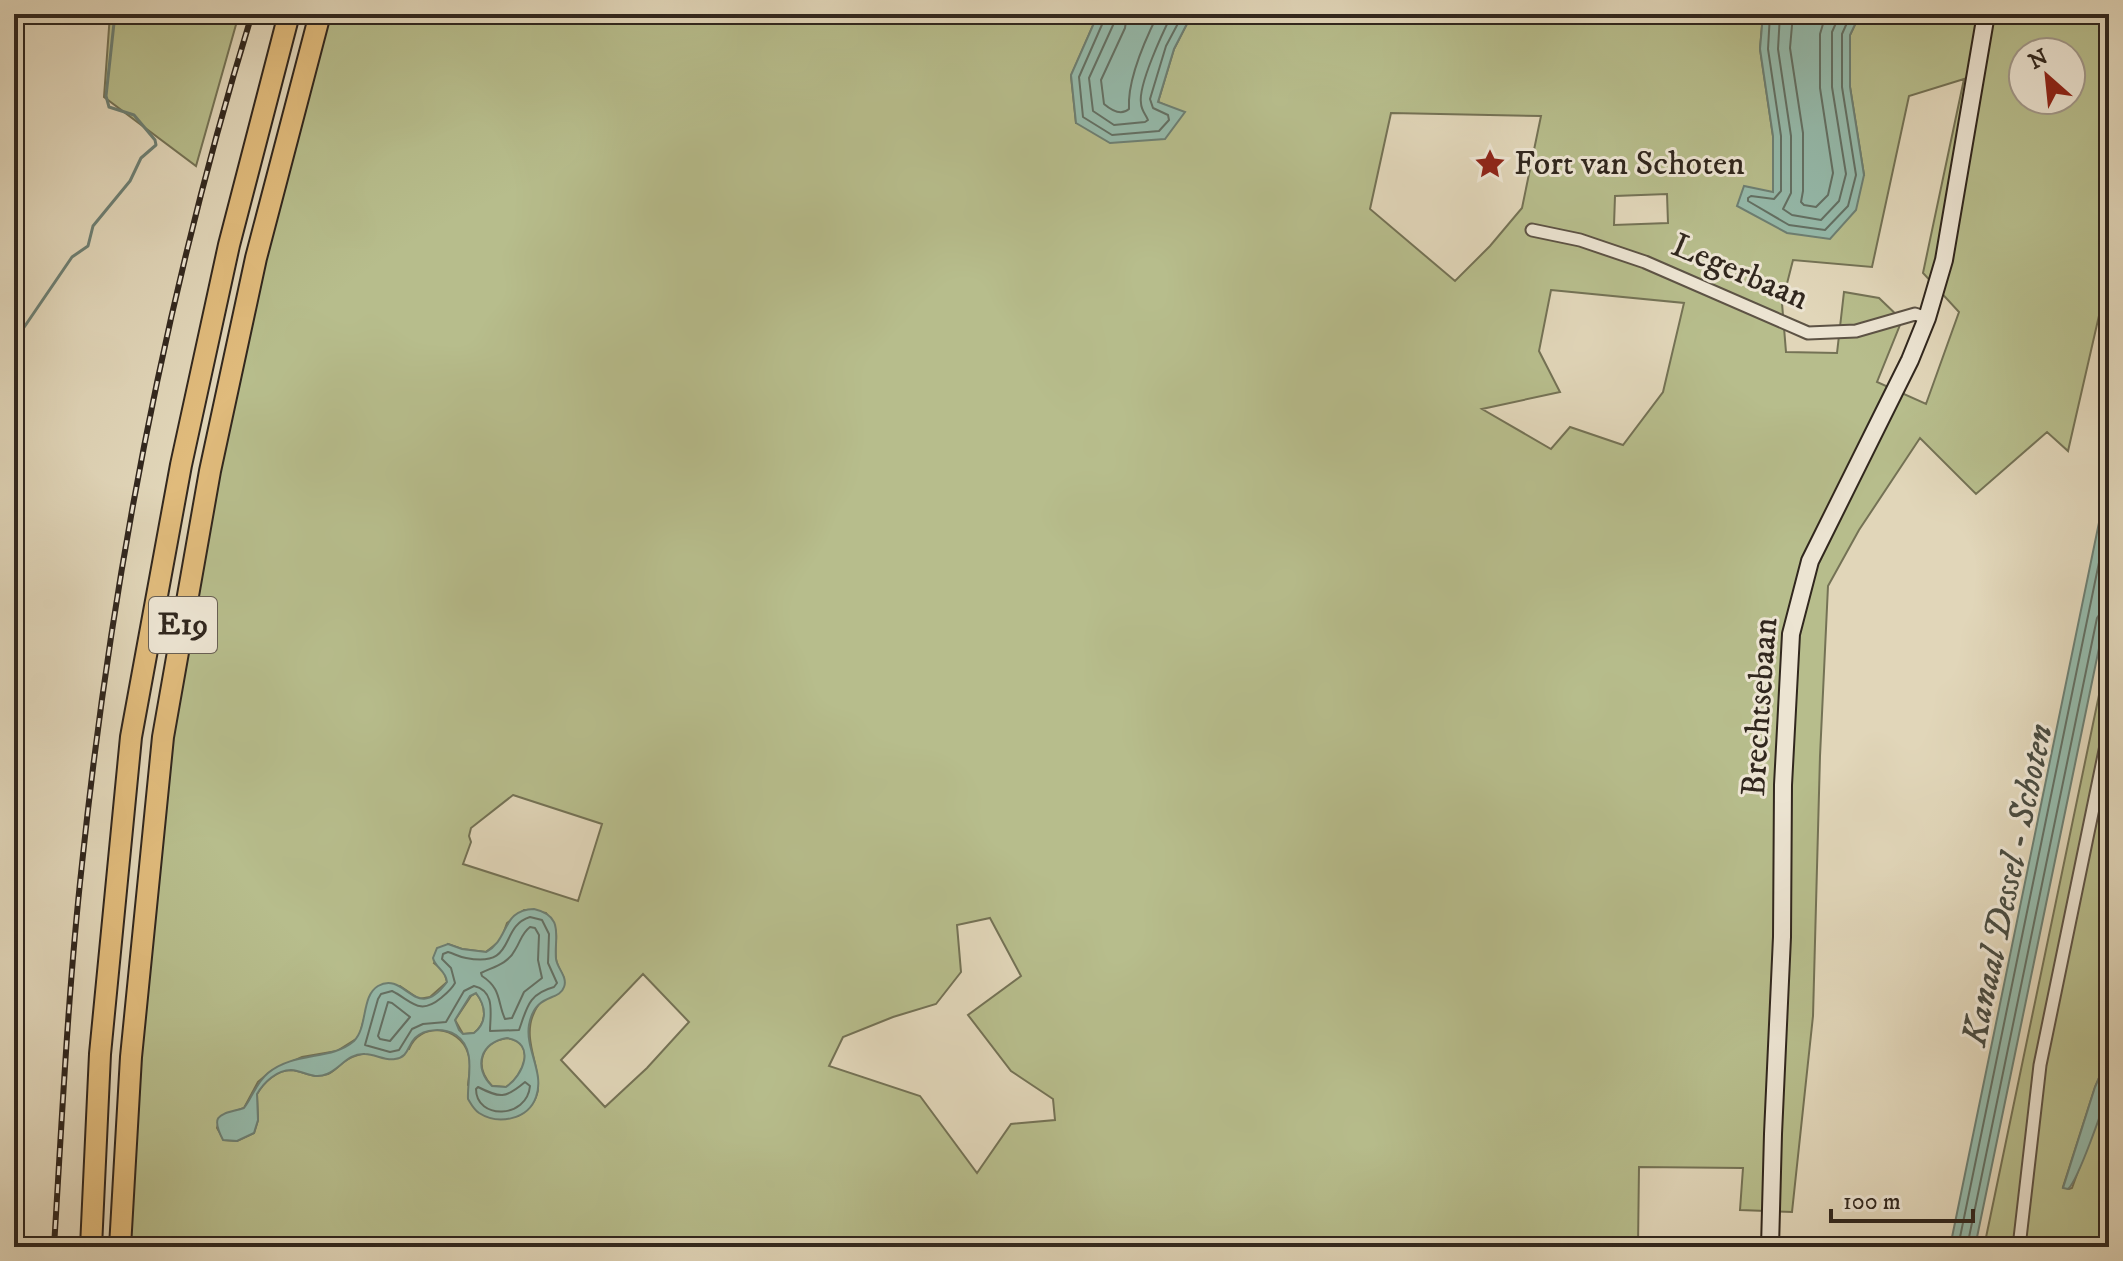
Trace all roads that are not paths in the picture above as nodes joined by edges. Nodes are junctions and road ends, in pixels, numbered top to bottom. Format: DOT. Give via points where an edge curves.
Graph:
graph roads {
  1 [pos="289,14"];
  2 [pos="320,14"];
  3 [pos="1986,14"];
  4 [pos="1532,230"];
  5 [pos="1927,318"];
  6 [pos="2109,731"];
  7 [pos="91,1247"];
  8 [pos="120,1247"];
  9 [pos="1770,1247"];
  10 [pos="2019,1247"];
  1 -- 7 [label="highway, E19" via="229,245 181,465 131,737 100,1054"];
  2 -- 8 [label="highway, E19" via="253,273 210,471 163,737 131,1057"];
  3 -- 5 [label="main road, Brechtsebaan" via="1944,260"];
  4 -- 5 [label="street, Legerbaan" via="1622,253 1808,333 1856,331 1915,314"];
  5 -- 9 [label="main road, Brechtsebaan" via="1810,561 1791,634"];
  6 -- 10 [label="street" via="2040,1065"];
}
